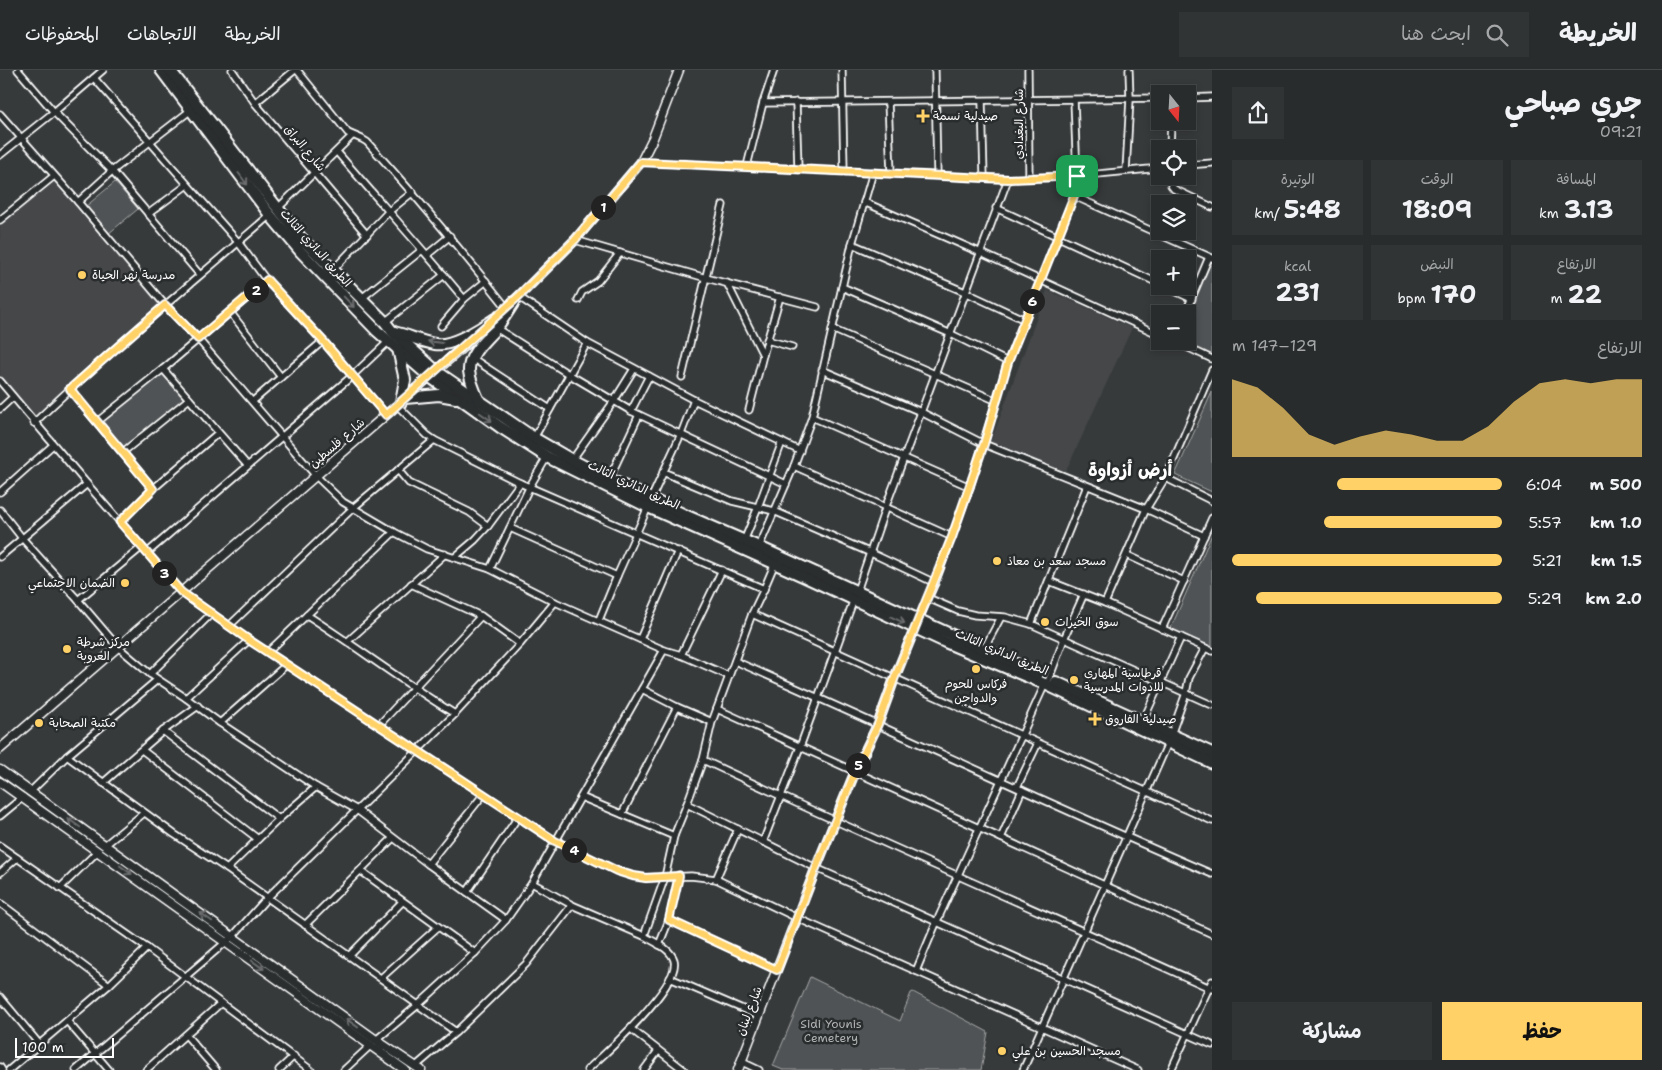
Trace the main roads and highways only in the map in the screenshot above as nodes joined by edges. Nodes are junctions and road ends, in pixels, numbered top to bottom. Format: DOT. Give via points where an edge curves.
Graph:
graph roads {
  1 [pos="161,70"];
  2 [pos="175,72"];
  3 [pos="274,212"];
  4 [pos="513,302"];
  5 [pos="496,324"];
  6 [pos="391,336"];
  7 [pos="398,349"];
  8 [pos="433,374"];
  9 [pos="459,399"];
  10 [pos="480,402"];
  11 [pos="649,503"];
  12 [pos="856,595"];
  13 [pos="917,623"];
  14 [pos="1047,681"];
  15 [pos="1170,739"];
  16 [pos="1212,753"];
  17 [pos="1212,763"];
  1 -- 3 [label="highway, الطريق الدائري الثالث, one-way"];
  2 -- 3 [label="highway, الطريق الدائري الثالث"];
  3 -- 6 [label="highway, الطريق الدائري الثالث" via="386,322"];
  3 -- 6 [label="highway, الطريق الدائري الثالث, one-way" via="301,252 376,331"];
  4 -- 5 [label="highway"];
  5 -- 6 [label="highway, one-way" via="448,343"];
  5 -- 10 [label="highway" via="475,352 469,370"];
  6 -- 7 [label="highway, الطريق الدائري الثالث"];
  6 -- 8 [label="highway, الطريق الدائري الثالث"];
  7 -- 8 [label="highway, الطريق الدائري الثالث"];
  7 -- 9 [label="highway" via="405,380 401,401 438,395"];
  8 -- 9 [label="highway, الطريق الدائري الثالث"];
  8 -- 10 [label="highway, الطريق الدائري الثالث"];
  9 -- 11 [label="highway, الطريق الدائري الثالث, one-way" via="547,457"];
  10 -- 11 [label="highway, الطريق الدائري الثالث" via="534,438"];
  11 -- 12 [label="highway, الطريق الدائري الثالث" via="775,563"];
  11 -- 12 [label="highway, الطريق الدائري الثالث" via="759,547"];
  12 -- 13 [label="highway, الطريق الدائري الثالث"];
  13 -- 14 [label="highway, الطريق الدائري الثالث" via="984,649"];
  13 -- 14 [label="highway, الطريق الدائري الثالث" via="945,642"];
  14 -- 15 [label="highway, الطريق الدائري الثالث"];
  14 -- 15 [label="highway, الطريق الدائري الثالث" via="1143,721"];
  15 -- 16 [label="highway, الطريق الدائري الثالث"];
  15 -- 17 [label="highway, الطريق الدائري الثالث"];
}
